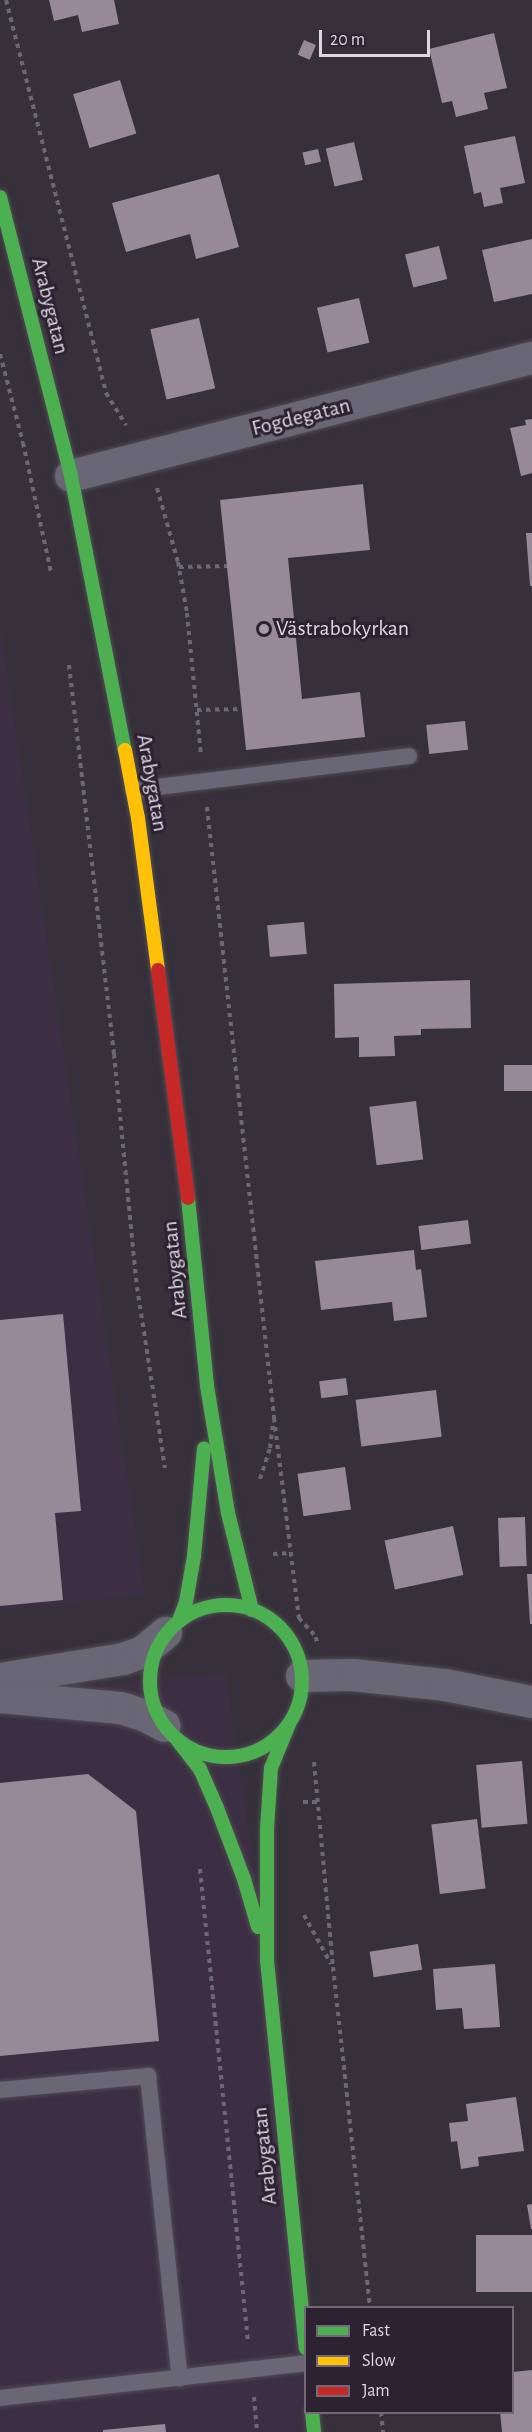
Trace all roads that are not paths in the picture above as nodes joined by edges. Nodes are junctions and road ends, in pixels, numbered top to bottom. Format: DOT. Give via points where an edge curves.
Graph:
graph roads {
  1 [pos="0,197"];
  2 [pos="532,358"];
  3 [pos="71,476"];
  4 [pos="409,756"];
  5 [pos="133,790"];
  6 [pos="207,1386"];
  7 [pos="252,1610"];
  8 [pos="173,1627"];
  9 [pos="302,1676"];
  10 [pos="0,1679"];
  11 [pos="0,1697"];
  12 [pos="532,1702"];
  13 [pos="289,1724"];
  14 [pos="170,1732"];
  15 [pos="267,1960"];
  16 [pos="0,2090"];
  17 [pos="304,2328"];
  18 [pos="304,2363"];
  19 [pos="180,2378"];
  20 [pos="0,2398"];
  21 [pos="312,2414"];
  22 [pos="314,2432"];
  1 -- 3 [label="street, Arabygatan"];
  2 -- 3 [label="street, Fogdegatan"];
  3 -- 5 [label="street, Arabygatan"];
  4 -- 5 [label="lane"];
  5 -- 6 [label="street, Arabygatan" via="195,1249"];
  6 -- 7 [label="street, Arabygatan" via="228,1513"];
  6 -- 8 [label="street, Arabygatan" via="200,1515 186,1602"];
  7 -- 8 [label="street" via="218,1605 198,1611"];
  7 -- 9 [label="street" via="267,1617 289,1637"];
  8 -- 10 [label="street" via="142,1652 123,1659"];
  8 -- 14 [label="street" via="154,1655 150,1679 153,1704"];
  9 -- 12 [label="street" via="365,1676 445,1685"];
  9 -- 13 [label="street" via="299,1704"];
  11 -- 14 [label="street" via="121,1708 147,1716"];
  13 -- 14 [label="street" via="265,1747 236,1756 214,1756 193,1750"];
  13 -- 15 [label="street, Arabygatan" via="271,1768"];
  14 -- 15 [label="street, Arabygatan" via="200,1769 228,1833"];
  15 -- 17 [label="street, Arabygatan"];
  16 -- 19 [label="lane" via="148,2076"];
  18 -- 19 [label="lane"];
  19 -- 20 [label="lane"];
  21 -- 22 [label="street"];
}
